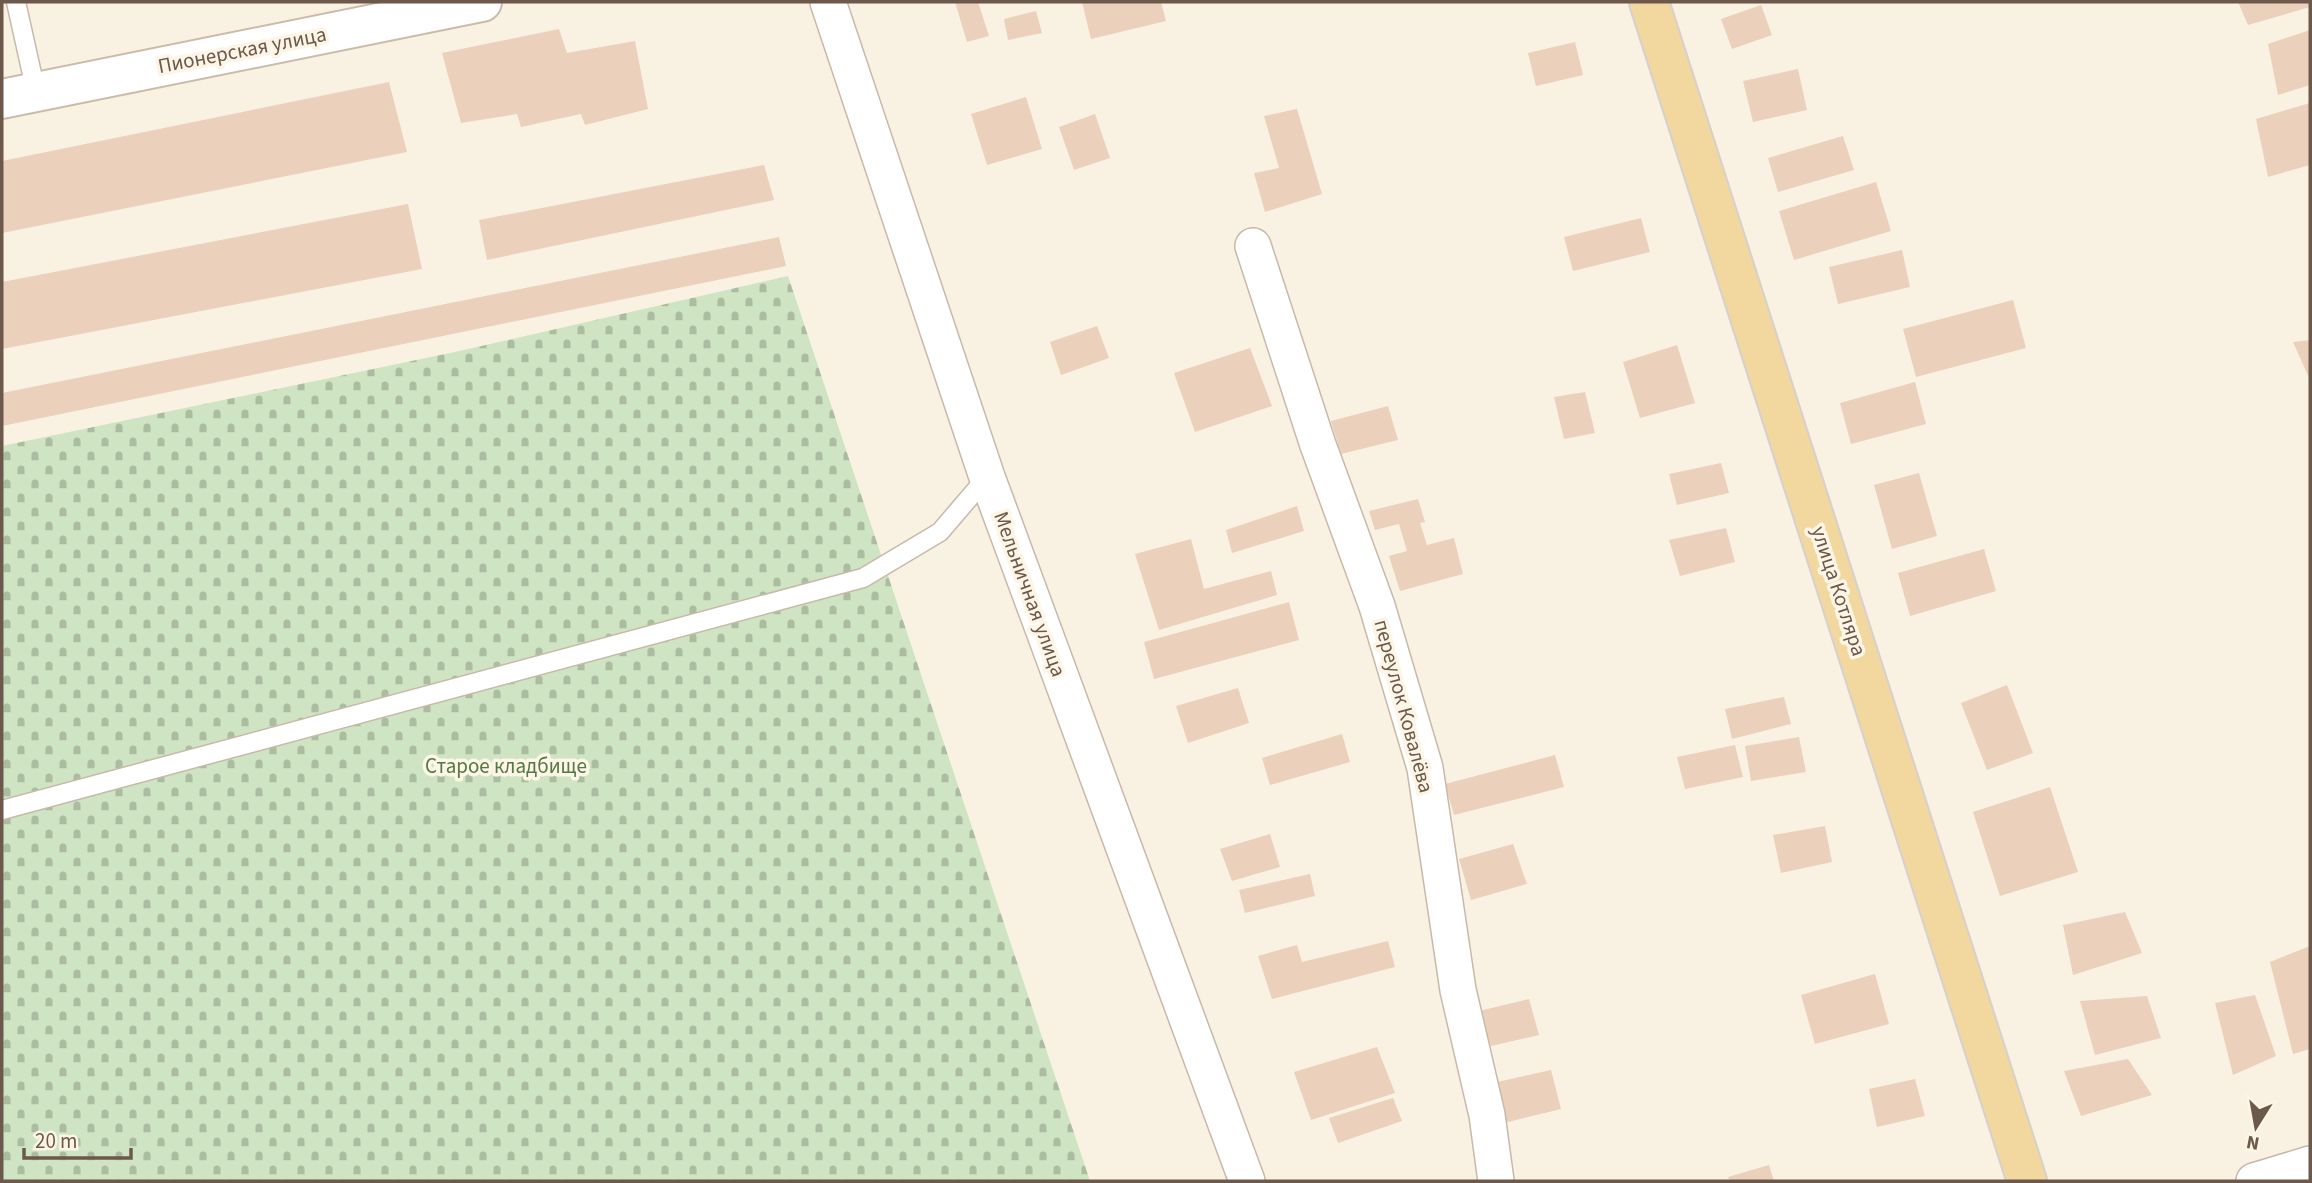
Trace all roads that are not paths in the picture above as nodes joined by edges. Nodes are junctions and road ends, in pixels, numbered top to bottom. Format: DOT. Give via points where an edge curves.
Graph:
graph roads {
  1 [pos="16,2"];
  2 [pos="482,2"];
  3 [pos="828,2"];
  4 [pos="1648,2"];
  5 [pos="19,96"];
  6 [pos="1253,246"];
  7 [pos="986,477"];
  8 [pos="2,810"];
  9 [pos="2310,1164"];
  10 [pos="1247,1181"];
  11 [pos="1496,1181"];
  12 [pos="2026,1181"];
  13 [pos="2254,1181"];
  1 -- 5 [label="lane"];
  2 -- 5 [label="street, Пионерская улица"];
  3 -- 7 [label="street, Мельничная улица"];
  4 -- 12 [label="main road, улица Котляра"];
  6 -- 11 [label="street, переулок Ковалёва" via="1377,606 1425,768 1458,990 1487,1115"];
  7 -- 8 [label="lane" via="940,532 863,578"];
  7 -- 10 [label="street, Мельничная улица"];
  9 -- 13 [label="street"];
}
